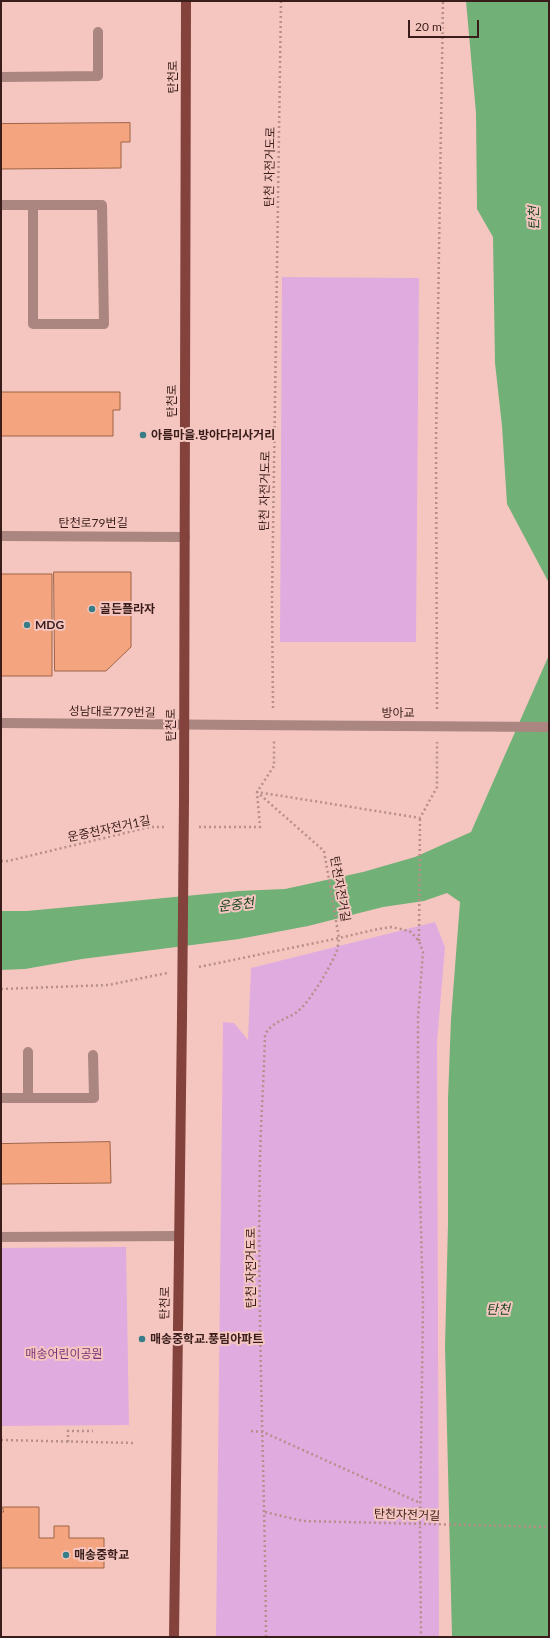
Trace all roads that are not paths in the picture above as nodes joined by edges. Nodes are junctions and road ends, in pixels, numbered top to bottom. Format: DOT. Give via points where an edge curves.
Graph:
graph roads {
  1 [pos="186,1"];
  2 [pos="98,32"];
  3 [pos="1,77"];
  4 [pos="1,205"];
  5 [pos="33,205"];
  6 [pos="1,536"];
  7 [pos="185,537"];
  8 [pos="1,723"];
  9 [pos="184,726"];
  10 [pos="246,726"];
  11 [pos="549,727"];
  12 [pos="28,1052"];
  13 [pos="93,1055"];
  14 [pos="1,1098"];
  15 [pos="28,1098"];
  16 [pos="178,1236"];
  17 [pos="1,1237"];
  18 [pos="174,1637"];
  1 -- 7 [label="main road, 탄천로"];
  2 -- 3 [label="street" via="98,76"];
  4 -- 5 [label="street"];
  5 -- 5 [label="street" via="102,205 104,324 33,324"];
  6 -- 7 [label="street, 탄천로79번길"];
  7 -- 9 [label="main road, 탄천로"];
  8 -- 9 [label="street, 성남대로779번길"];
  9 -- 10 [label="street, 성남대로779번길"];
  9 -- 16 [label="main road, 탄천로, bridge"];
  10 -- 11 [label="street, 방아교, bridge"];
  12 -- 15 [label="street"];
  13 -- 15 [label="street" via="94,1098"];
  14 -- 15 [label="street"];
  16 -- 17 [label="street"];
  16 -- 18 [label="main road, 탄천로"];
}
